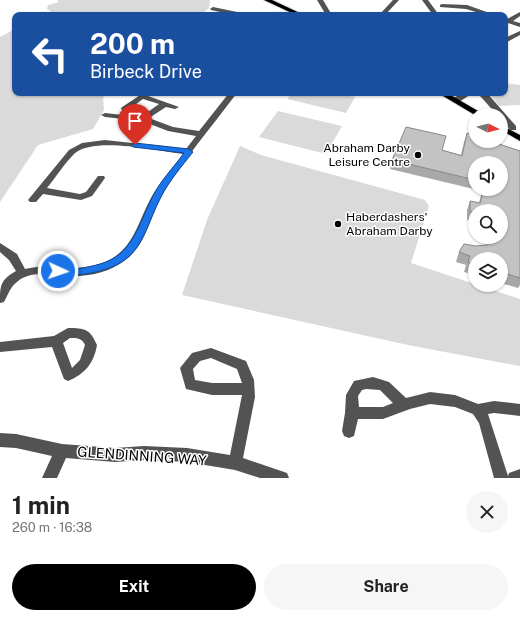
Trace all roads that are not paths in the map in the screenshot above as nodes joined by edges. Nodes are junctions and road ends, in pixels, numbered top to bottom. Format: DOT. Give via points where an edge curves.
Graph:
graph roads {
  1 [pos="267,0"];
  2 [pos="320,0"];
  3 [pos="396,0"];
  4 [pos="425,0"];
  5 [pos="438,0"];
  6 [pos="442,6"];
  7 [pos="213,9"];
  8 [pos="228,12"];
  9 [pos="294,12"];
  10 [pos="327,12"];
  11 [pos="385,12"];
  12 [pos="434,12"];
  13 [pos="446,12"];
  14 [pos="485,12"];
  15 [pos="520,14"];
  16 [pos="508,19"];
  17 [pos="508,21"];
  18 [pos="520,25"];
  19 [pos="520,33"];
  20 [pos="508,43"];
  21 [pos="144,96"];
  22 [pos="148,96"];
  23 [pos="231,96"];
  24 [pos="448,96"];
  25 [pos="463,96"];
  26 [pos="485,96"];
  27 [pos="456,100"];
  28 [pos="165,104"];
  29 [pos="176,107"];
  30 [pos="125,108"];
  31 [pos="469,108"];
  32 [pos="105,115"];
  33 [pos="143,119"];
  34 [pos="513,128"];
  35 [pos="508,131"];
  36 [pos="200,134"];
  37 [pos="520,139"];
  38 [pos="189,152"];
  39 [pos="100,178"];
  40 [pos="40,190"];
  41 [pos="33,200"];
  42 [pos="0,247"];
  43 [pos="23,274"];
  44 [pos="0,299"];
  45 [pos="56,341"];
  46 [pos="0,347"];
  47 [pos="248,389"];
  48 [pos="403,405"];
  49 [pos="478,410"];
  50 [pos="520,410"];
  51 [pos="352,412"];
  52 [pos="349,431"];
  53 [pos="0,440"];
  54 [pos="62,450"];
  55 [pos="235,463"];
  56 [pos="520,476"];
  57 [pos="49,478"];
  58 [pos="282,478"];
  59 [pos="501,478"];
  60 [pos="514,478"];
  1 -- 9 [label="main road"];
  2 -- 10 [label="street"];
  3 -- 11 [label="street"];
  4 -- 12 [label="street"];
  5 -- 6 [label="street"];
  6 -- 13 [label="street"];
  6 -- 14 [label="street" via="470,5"];
  7 -- 8 [label="street"];
  15 -- 16 [label="street"];
  17 -- 18 [label="street"];
  19 -- 20 [label="street"];
  21 -- 30 [label="street"];
  22 -- 28 [label="street"];
  23 -- 36 [label="street"];
  24 -- 27 [label="main road"];
  25 -- 27 [label="street"];
  26 -- 34 [label="street" via="496,112"];
  27 -- 31 [label="main road"];
  28 -- 29 [label="street"];
  28 -- 33 [label="street"];
  32 -- 33 [label="street"];
  33 -- 36 [label="street" via="171,129"];
  35 -- 37 [label="main road"];
  36 -- 38 [label="street"];
  38 -- 40 [label="street" via="105,142 85,145 72,152"];
  38 -- 43 [label="street" via="157,196 137,242 124,256 109,265 92,270 38,270"];
  39 -- 40 [label="street" via="89,194 81,197"];
  40 -- 41 [label="street"];
  42 -- 43 [label="street" via="13,257"];
  43 -- 44 [label="street" via="6,286"];
  45 -- 46 [label="street"];
  47 -- 47 [label="street" via="248,380 242,365 211,353 196,357 186,368 190,385 212,390"];
  47 -- 55 [label="street" via="249,397"];
  48 -- 49 [label="street" via="430,398 455,401"];
  48 -- 51 [label="street" via="383,413"];
  48 -- 51 [label="street" via="388,387 371,382 358,384 352,395"];
  49 -- 50 [label="street" via="494,407"];
  49 -- 59 [label="street" via="485,421"];
  51 -- 52 [label="street"];
  53 -- 54 [label="street, GLENDINNING WAY"];
  54 -- 55 [label="street, GLENDINNING WAY" via="187,456"];
  54 -- 57 [label="street"];
  55 -- 58 [label="street, GLENDINNING WAY"];
  56 -- 60 [label="street"];
}
